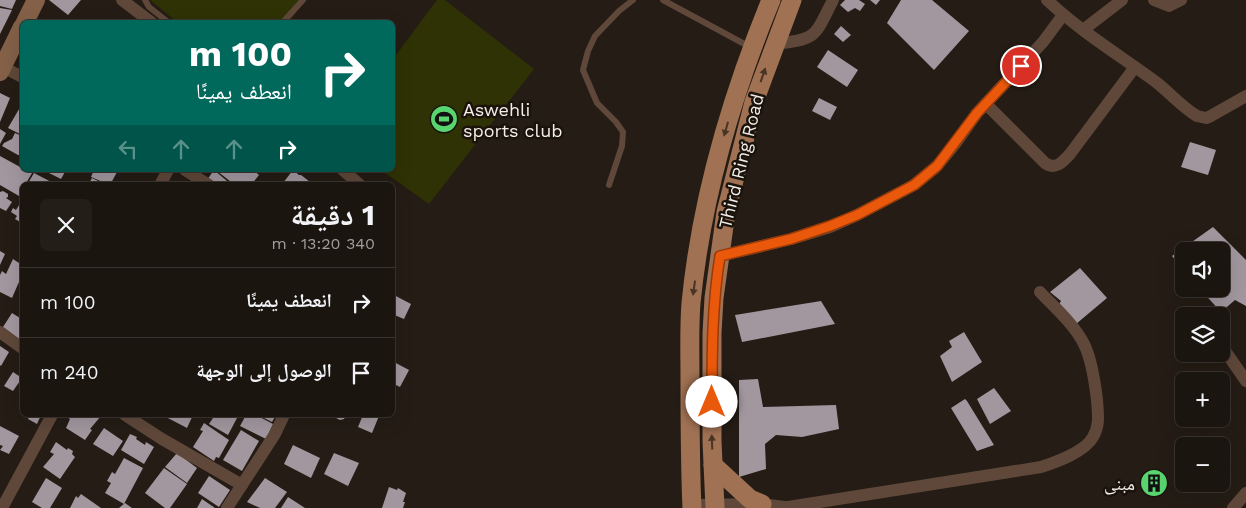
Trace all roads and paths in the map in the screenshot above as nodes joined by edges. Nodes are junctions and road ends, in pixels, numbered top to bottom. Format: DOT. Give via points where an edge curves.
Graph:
graph roads {
  1 [pos="36,0"];
  2 [pos="122,0"];
  3 [pos="145,0"];
  4 [pos="303,0"];
  5 [pos="634,0"];
  6 [pos="663,0"];
  7 [pos="771,0"];
  8 [pos="792,0"];
  9 [pos="833,0"];
  10 [pos="1122,0"];
  11 [pos="1154,0"];
  12 [pos="1181,0"];
  13 [pos="1051,1"];
  14 [pos="1063,15"];
  15 [pos="26,20"];
  16 [pos="148,20"];
  17 [pos="165,20"];
  18 [pos="286,20"];
  19 [pos="1083,30"];
  20 [pos="20,31"];
  21 [pos="775,44"];
  22 [pos="752,48"];
  23 [pos="1134,67"];
  24 [pos="2,69"];
  25 [pos="20,76"];
  26 [pos="1246,96"];
  27 [pos="986,104"];
  28 [pos="188,172"];
  29 [pos="345,172"];
  30 [pos="204,182"];
  31 [pos="357,182"];
  32 [pos="609,185"];
  33 [pos="720,256"];
  34 [pos="1040,292"];
  35 [pos="0,332"];
  36 [pos="20,347"];
  37 [pos="1230,358"];
  38 [pos="1246,381"];
  39 [pos="51,417"];
  40 [pos="128,417"];
  41 [pos="283,417"];
  42 [pos="713,465"];
  43 [pos="242,486"];
  44 [pos="1246,493"];
  45 [pos="3,499"];
  46 [pos="762,504"];
  47 [pos="692,506"];
  48 [pos="715,507"];
  49 [pos="227,508"];
  50 [pos="783,508"];
  51 [pos="1233,508"];
  1 -- 15 [label="street"];
  2 -- 16 [label="street"];
  3 -- 17 [label="lane"];
  4 -- 18 [label="lane"];
  5 -- 32 [label="lane" via="595,36 583,70 597,103 623,132 622,146"];
  6 -- 22 [label="lane"];
  7 -- 22 [label="main road, Third Ring Road"];
  8 -- 21 [label="main road, Third Ring Road"];
  9 -- 21 [label="street" via="811,37"];
  10 -- 19 [label="street"];
  11 -- 12 [label="street" via="1169,6"];
  13 -- 14 [label="street"];
  14 -- 19 [label="street"];
  14 -- 27 [label="street" via="1043,42"];
  19 -- 23 [label="street"];
  20 -- 24 [label="street"];
  33 -- 21 [label="main road, Third Ring Road, one-way" via="726,212 752,110"];
  22 -- 47 [label="main road, Third Ring Road, one-way" via="713,174 692,304"];
  23 -- 26 [label="street" via="1192,113 1204,118"];
  23 -- 27 [label="street" via="1070,154 1058,165 1044,163"];
  24 -- 25 [label="street"];
  27 -- 33 [label="street" via="937,166 914,185 830,226"];
  28 -- 30 [label="street"];
  29 -- 31 [label="street"];
  42 -- 33 [label="main road, Third Ring Road, one-way" via="712,333"];
  34 -- 50 [label="street" via="1071,325 1084,345 1095,381 1100,420 1093,439 1077,452 1041,467"];
  35 -- 36 [label="street"];
  37 -- 38 [label="street"];
  39 -- 45 [label="street"];
  40 -- 43 [label="street"];
  41 -- 43 [label="street"];
  42 -- 46 [label="main road" via="750,499"];
  42 -- 48 [label="main road, Third Ring Road"];
  43 -- 49 [label="street"];
  44 -- 51 [label="street"];
  46 -- 48 [label="street"];
  46 -- 50 [label="street"];
  47 -- 48 [label="street"];
}
